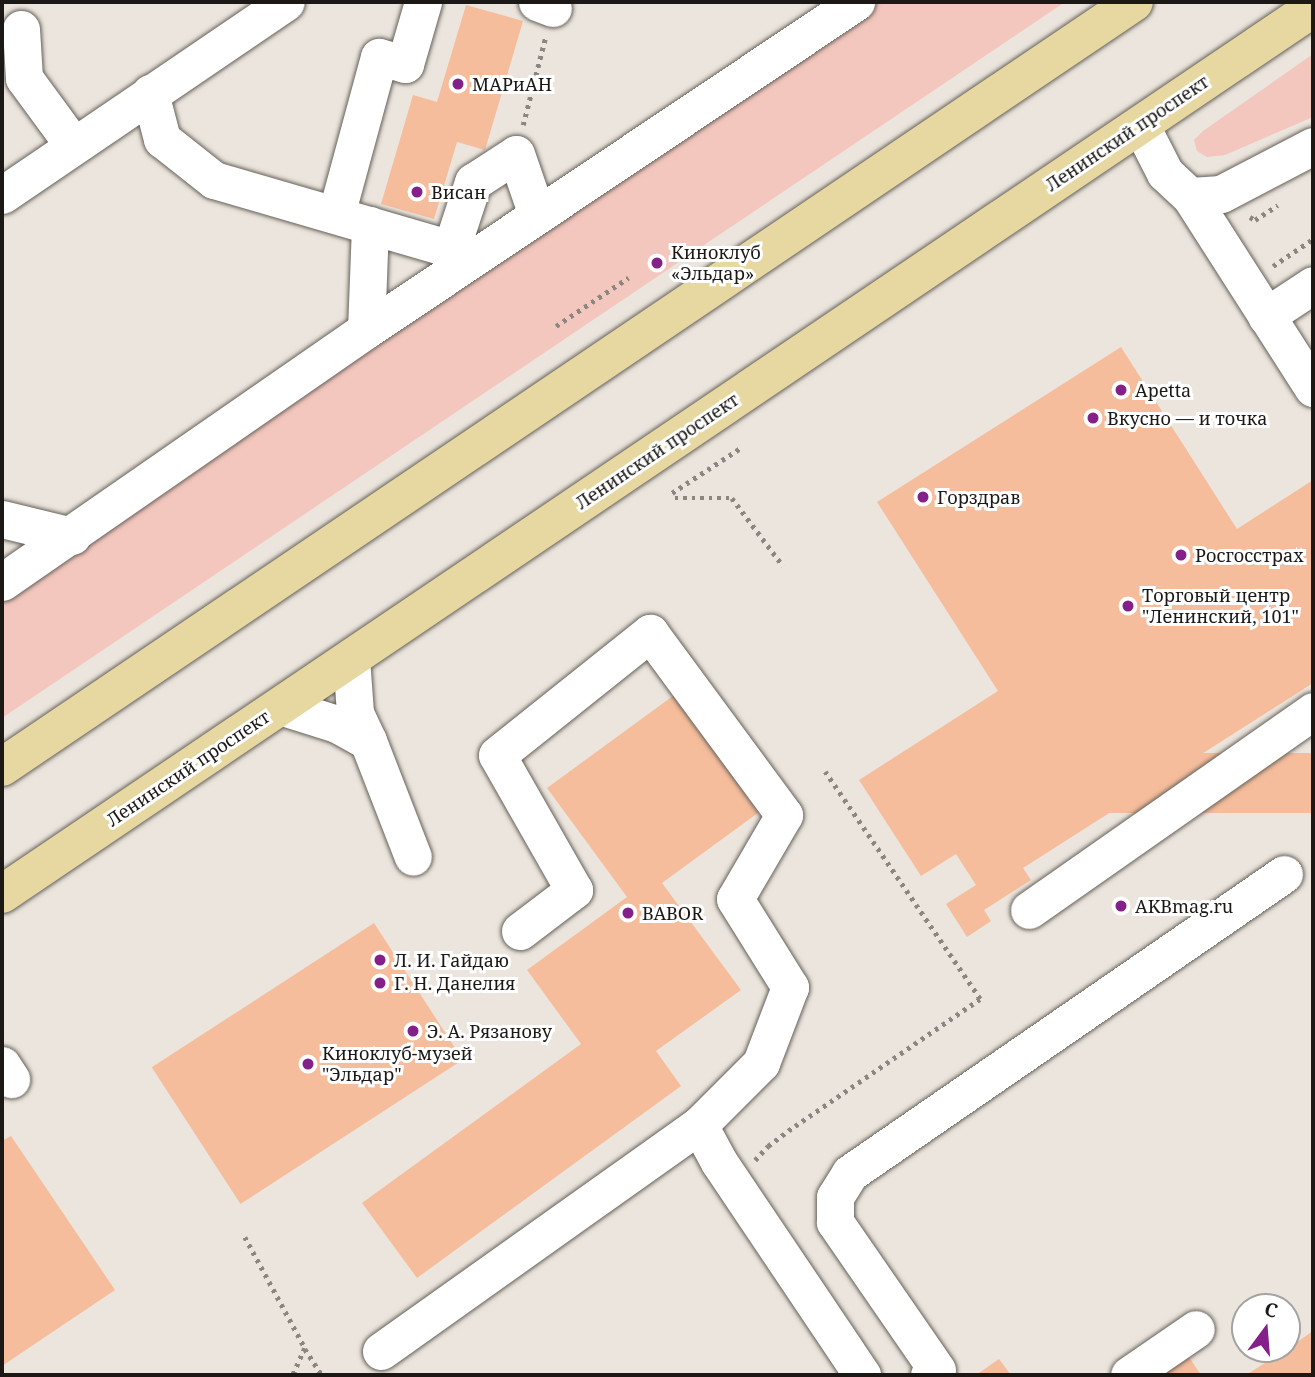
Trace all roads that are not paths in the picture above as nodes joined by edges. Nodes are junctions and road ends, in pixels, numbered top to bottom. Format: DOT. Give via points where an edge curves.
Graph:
graph roads {
  1 [pos="286,2"];
  2 [pos="423,2"];
  3 [pos="856,2"];
  4 [pos="1134,2"];
  5 [pos="1313,8"];
  6 [pos="21,29"];
  7 [pos="150,93"];
  8 [pos="1140,124"];
  9 [pos="74,146"];
  10 [pos="1313,146"];
  11 [pos="2,195"];
  12 [pos="1190,196"];
  13 [pos="336,215"];
  14 [pos="537,215"];
  15 [pos="370,225"];
  16 [pos="1313,285"];
  17 [pos="1266,316"];
  18 [pos="366,330"];
  19 [pos="1313,388"];
  20 [pos="2,519"];
  21 [pos="72,536"];
  22 [pos="2,582"];
  23 [pos="351,658"];
  24 [pos="280,706"];
  25 [pos="1313,711"];
  26 [pos="368,741"];
  27 [pos="2,766"];
  28 [pos="413,857"];
  29 [pos="1284,874"];
  30 [pos="2,894"];
  31 [pos="1029,910"];
  32 [pos="520,931"];
  33 [pos="699,1125"];
  34 [pos="1196,1329"];
  35 [pos="381,1352"];
  36 [pos="862,1375"];
  37 [pos="929,1375"];
  38 [pos="1129,1375"];
  1 -- 7 [label="street"];
  2 -- 13 [label="street" via="405,64 379,57"];
  3 -- 14 [label="street"];
  4 -- 27 [label="main road"];
  5 -- 8 [label="main road, Ленинский проспект"];
  6 -- 9 [label="street" via="24,78"];
  7 -- 9 [label="street"];
  7 -- 13 [label="street" via="162,139 214,180"];
  8 -- 12 [label="street" via="1165,173"];
  8 -- 23 [label="main road, Ленинский проспект"];
  9 -- 11 [label="street"];
  10 -- 12 [label="street" via="1220,194"];
  12 -- 17 [label="street"];
  13 -- 15 [label="street"];
  14 -- 15 [label="street" via="516,154 473,182 452,249"];
  14 -- 18 [label="street"];
  15 -- 18 [label="street"];
  16 -- 17 [label="street"];
  17 -- 19 [label="street"];
  18 -- 21 [label="street"];
  20 -- 21 [label="street"];
  21 -- 22 [label="street"];
  23 -- 24 [label="main road, Ленинский проспект"];
  23 -- 26 [label="street" via="355,713"];
  24 -- 26 [label="street" via="337,724"];
  24 -- 30 [label="main road, Ленинский проспект"];
  25 -- 31 [label="street"];
  26 -- 28 [label="street"];
  29 -- 37 [label="street" via="850,1174 835,1197 835,1222 937,1370"];
  32 -- 33 [label="street" via="574,890 497,755 650,633 784,815 736,899 790,987 761,1063"];
  33 -- 35 [label="street"];
  33 -- 36 [label="street" via="733,1184"];
  34 -- 38 [label="street"];
}
